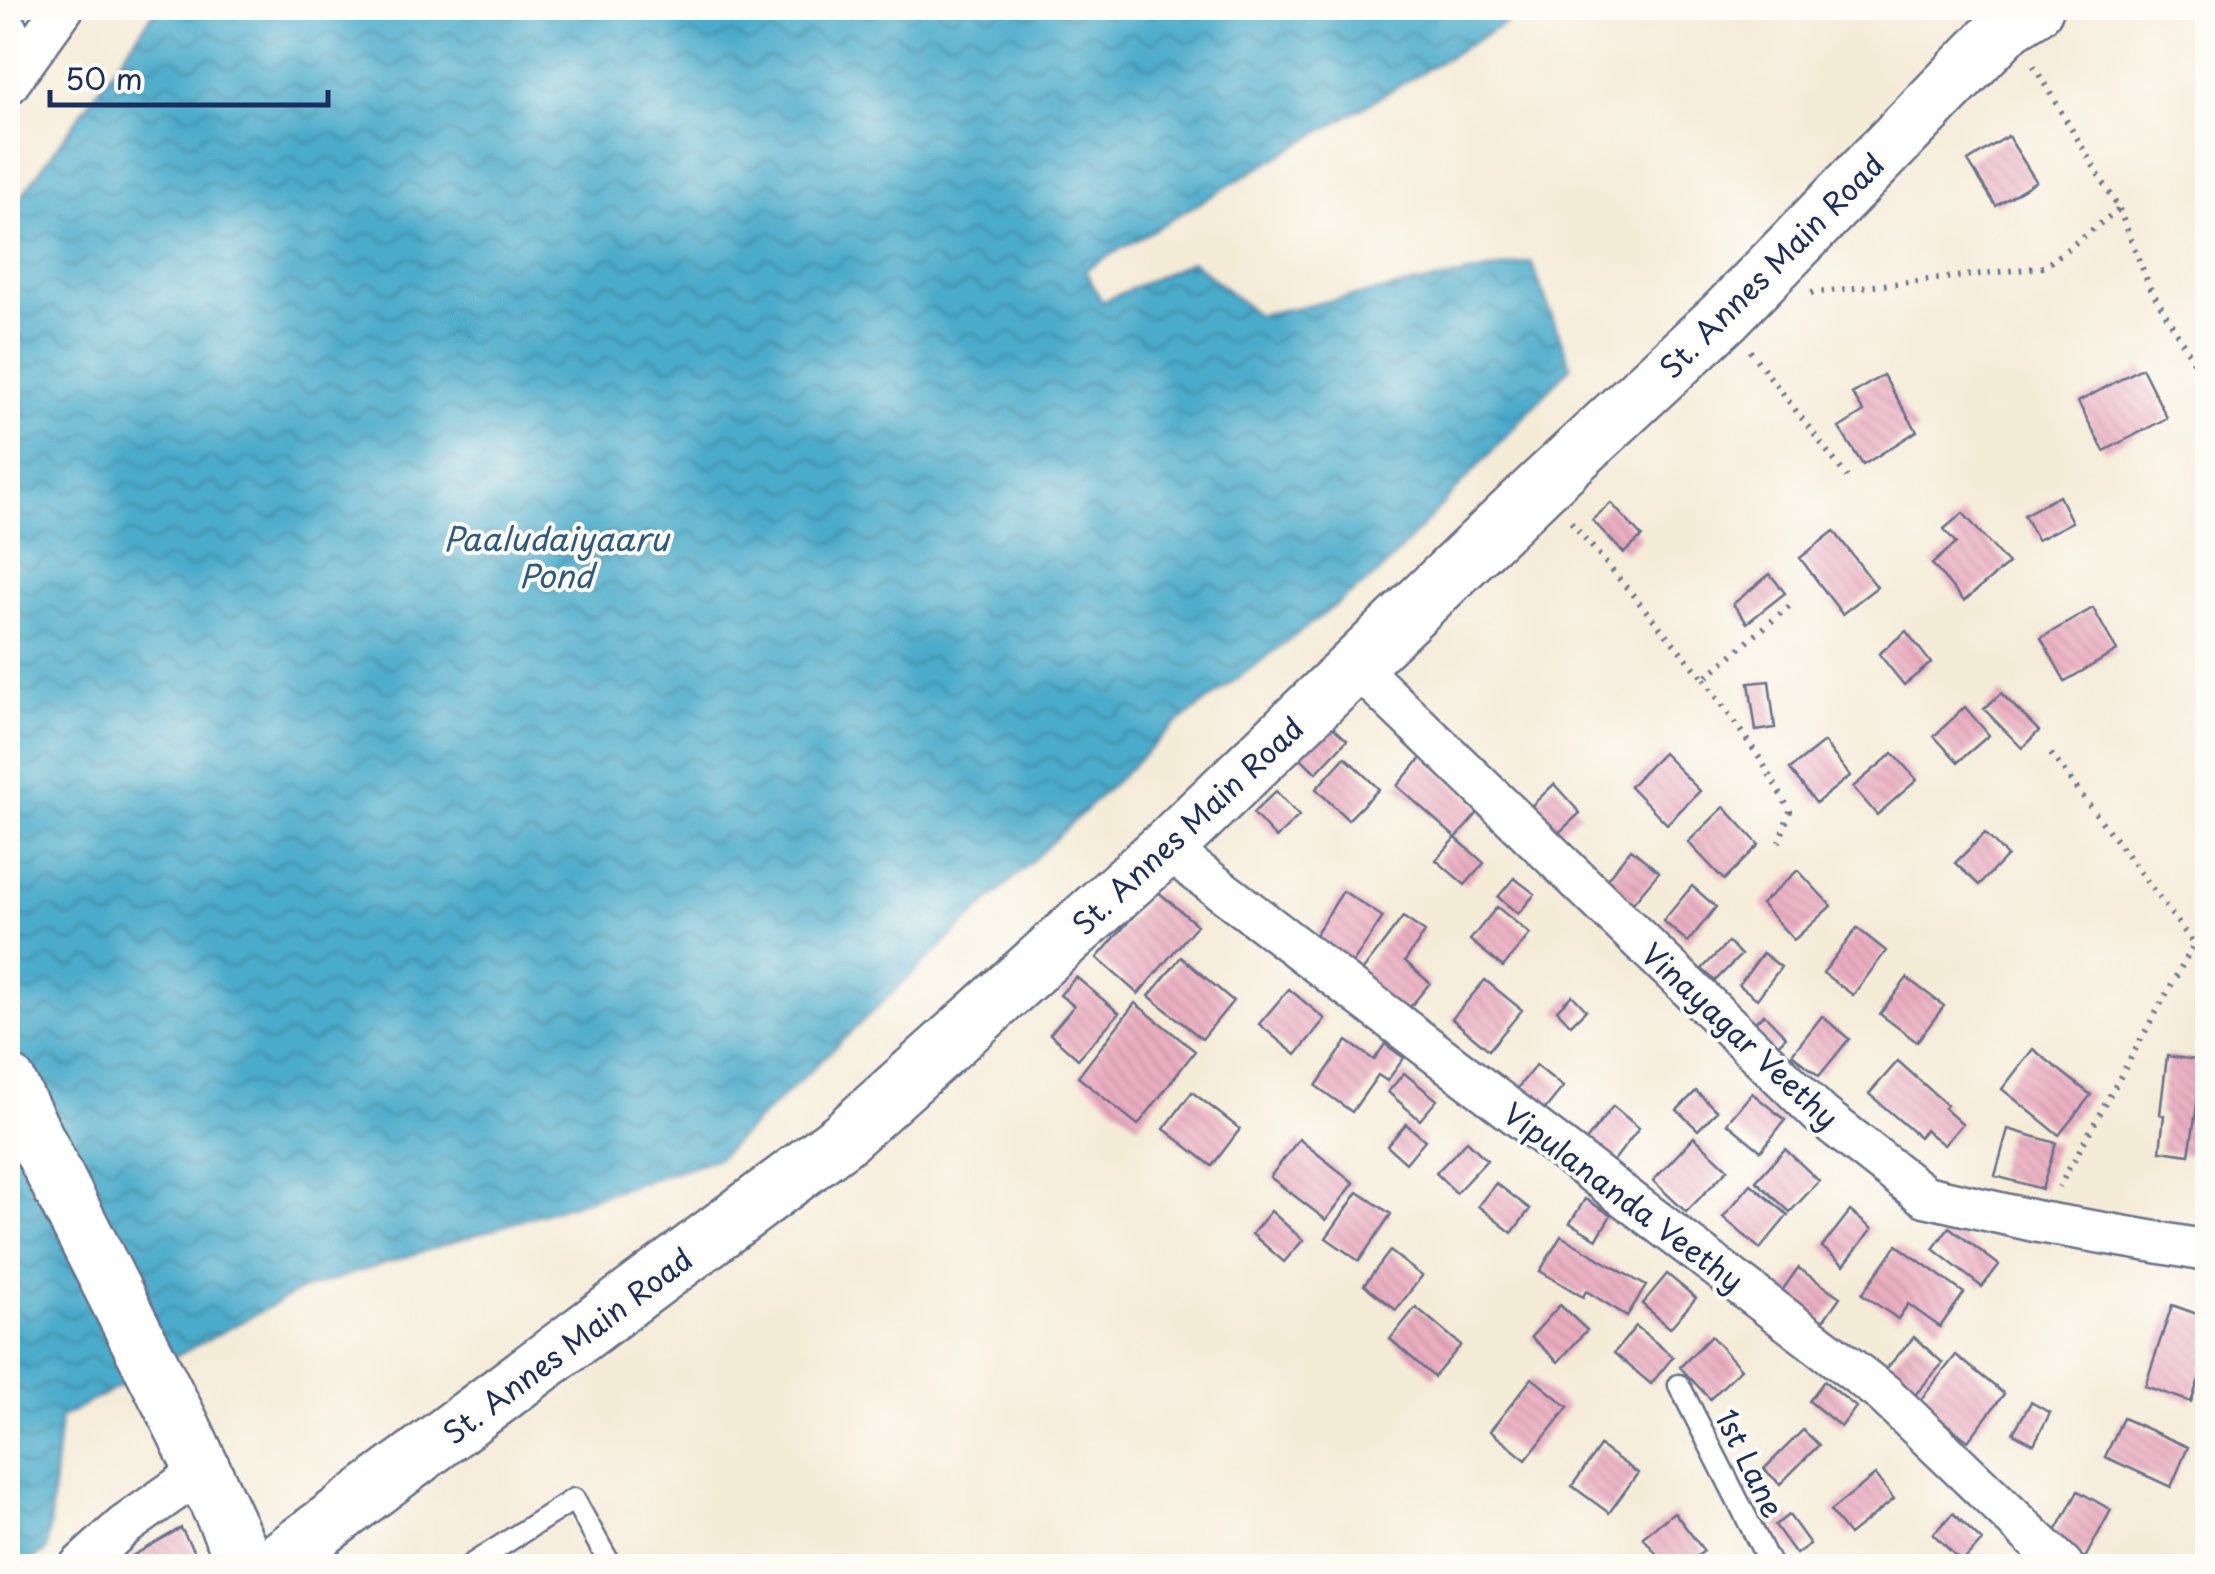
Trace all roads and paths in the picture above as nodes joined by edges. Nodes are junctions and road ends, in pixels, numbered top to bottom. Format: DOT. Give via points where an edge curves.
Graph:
graph roads {
  1 [pos="63,8"];
  2 [pos="8,10"];
  3 [pos="2022,16"];
  4 [pos="19,68"];
  5 [pos="2120,209"];
  6 [pos="1806,294"];
  7 [pos="1724,317"];
  8 [pos="2208,385"];
  9 [pos="1847,477"];
  10 [pos="1541,487"];
  11 [pos="1794,602"];
  12 [pos="1356,666"];
  13 [pos="1704,679"];
  14 [pos="2051,754"];
  15 [pos="1779,842"];
  16 [pos="1166,848"];
  17 [pos="8,1084"];
  18 [pos="2039,1222"];
  19 [pos="2208,1251"];
  20 [pos="1680,1385"];
  21 [pos="193,1450"];
  22 [pos="80,1566"];
  23 [pos="247,1566"];
  24 [pos="271,1566"];
  25 [pos="469,1566"];
  26 [pos="611,1566"];
  27 [pos="1770,1566"];
  28 [pos="2063,1566"];
  1 -- 4 [label="street"];
  2 -- 4 [label="lane"];
  3 -- 5 [label="path"];
  3 -- 7 [label="street, St. Annes Main Road"];
  5 -- 6 [label="path" via="2044,267"];
  5 -- 8 [label="path" via="2150,288"];
  7 -- 9 [label="path"];
  7 -- 10 [label="street, St. Annes Main Road"];
  10 -- 12 [label="street, St. Annes Main Road"];
  10 -- 13 [label="path"];
  11 -- 13 [label="path"];
  12 -- 16 [label="street, St. Annes Main Road"];
  12 -- 18 [label="street, Vinayagar Veethy" via="1821,1115 1926,1196"];
  13 -- 15 [label="path" via="1790,812"];
  14 -- 18 [label="path" via="2194,944"];
  16 -- 24 [label="street, St. Annes Main Road" via="844,1138"];
  16 -- 28 [label="street, Vipulananda Veethy" via="1884,1394"];
  17 -- 21 [label="street"];
  18 -- 19 [label="street, Vinayagar Veethy"];
  20 -- 27 [label="lane, 1st Lane"];
  21 -- 22 [label="street"];
  21 -- 23 [label="street"];
  25 -- 26 [label="lane" via="574,1499"];
}
